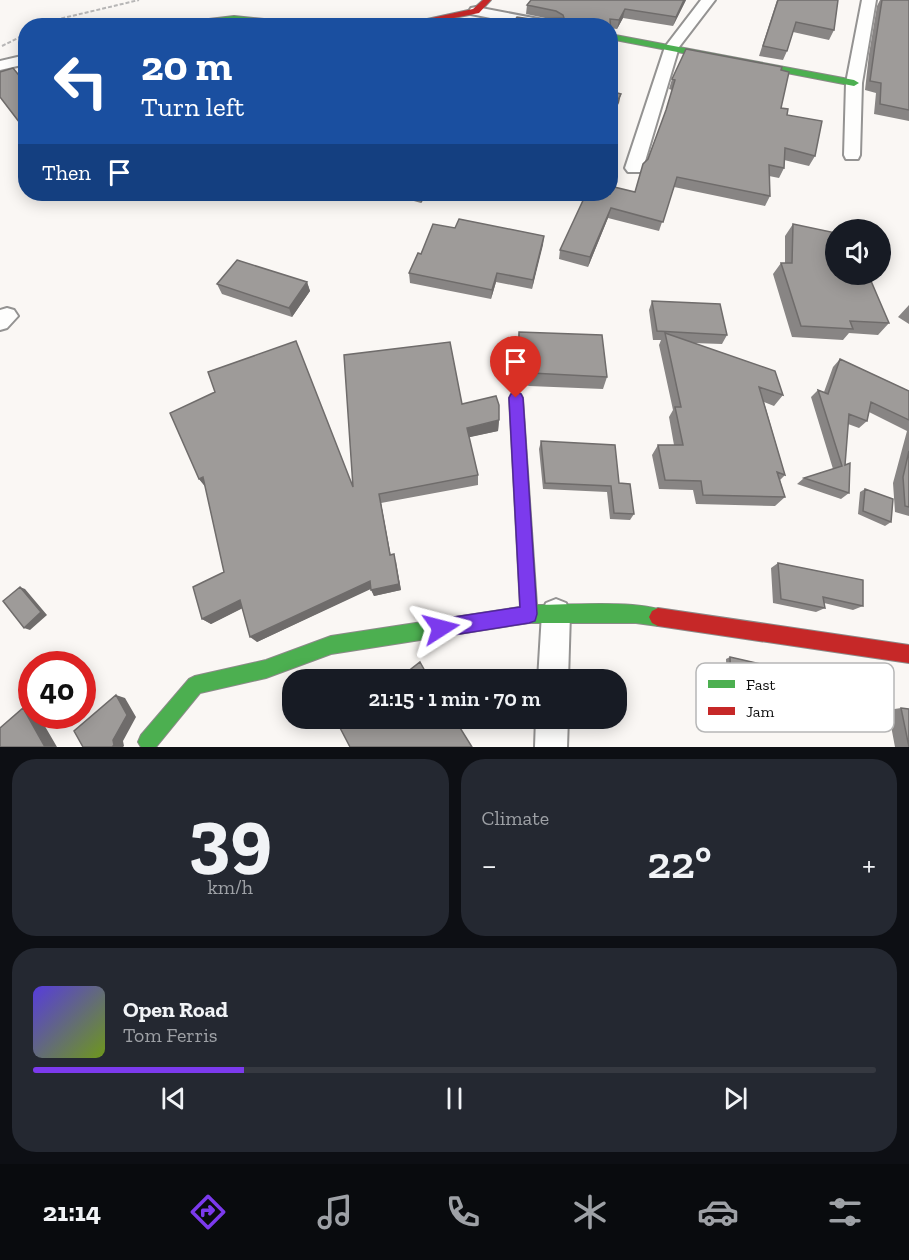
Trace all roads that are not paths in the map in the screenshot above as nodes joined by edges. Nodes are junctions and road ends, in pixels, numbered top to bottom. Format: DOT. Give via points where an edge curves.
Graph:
graph roads {
  1 [pos="487,0"];
  2 [pos="708,0"];
  3 [pos="869,0"];
  4 [pos="476,11"];
  5 [pos="207,18"];
  6 [pos="255,18"];
  7 [pos="440,18"];
  8 [pos="512,18"];
  9 [pos="618,37"];
  10 [pos="672,47"];
  11 [pos="18,60"];
  12 [pos="0,66"];
  13 [pos="855,83"];
  14 [pos="852,155"];
  15 [pos="634,168"];
  16 [pos="516,398"];
  17 [pos="542,614"];
  18 [pos="909,654"];
  19 [pos="551,669"];
  20 [pos="551,729"];
  21 [pos="148,742"];
  22 [pos="550,747"];
  1 -- 4 [label="street"];
  2 -- 10 [label="street"];
  3 -- 13 [label="street"];
  4 -- 7 [label="street"];
  4 -- 8 [label="street"];
  5 -- 6 [label="street"];
  9 -- 10 [label="street"];
  10 -- 13 [label="street"];
  10 -- 15 [label="street"];
  11 -- 12 [label="street"];
  13 -- 14 [label="street"];
  16 -- 17 [label="street"];
  17 -- 18 [label="street" via="636,614"];
  17 -- 19 [label="street"];
  17 -- 21 [label="street" via="331,645 266,669 195,685"];
  20 -- 22 [label="street"];
}
